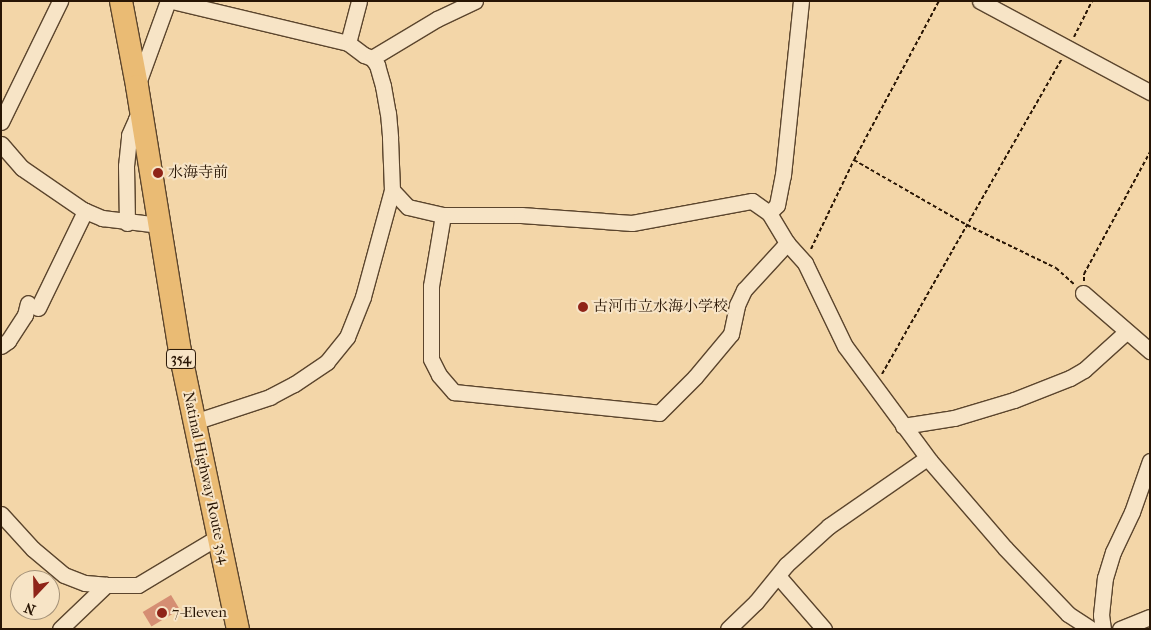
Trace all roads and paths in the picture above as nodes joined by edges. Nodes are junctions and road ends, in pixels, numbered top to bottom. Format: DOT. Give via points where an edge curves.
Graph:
graph roads {
  1 [pos="60,1"];
  2 [pos="120,1"];
  3 [pos="170,1"];
  4 [pos="359,1"];
  5 [pos="475,1"];
  6 [pos="801,1"];
  7 [pos="939,1"];
  8 [pos="980,1"];
  9 [pos="1092,1"];
  10 [pos="348,43"];
  11 [pos="1068,49"];
  12 [pos="372,58"];
  13 [pos="137,86"];
  14 [pos="1150,92"];
  15 [pos="141,112"];
  16 [pos="1,122"];
  17 [pos="1,144"];
  18 [pos="1150,152"];
  19 [pos="854,160"];
  20 [pos="392,190"];
  21 [pos="85,211"];
  22 [pos="769,213"];
  23 [pos="443,215"];
  24 [pos="127,223"];
  25 [pos="160,225"];
  26 [pos="967,225"];
  27 [pos="788,243"];
  28 [pos="805,263"];
  29 [pos="1083,293"];
  30 [pos="1126,332"];
  31 [pos="1,346"];
  32 [pos="1150,350"];
  33 [pos="875,387"];
  34 [pos="194,422"];
  35 [pos="903,426"];
  36 [pos="927,458"];
  37 [pos="1150,461"];
  38 [pos="1,514"];
  39 [pos="218,537"];
  40 [pos="778,576"];
  41 [pos="106,585"];
  42 [pos="1150,617"];
  43 [pos="60,629"];
  44 [pos="238,629"];
  45 [pos="728,629"];
  46 [pos="824,629"];
  47 [pos="1091,629"];
  48 [pos="1103,629"];
  49 [pos="1120,629"];
  1 -- 16 [label="street"];
  2 -- 13 [label="highway, Natinal Highway Route 354 / 354"];
  3 -- 10 [label="street"];
  3 -- 13 [label="street"];
  4 -- 10 [label="street"];
  5 -- 12 [label="street" via="437,19"];
  6 -- 22 [label="street" via="782,176 777,205"];
  7 -- 19 [label="path"];
  8 -- 11 [label="street"];
  9 -- 11 [label="path"];
  10 -- 12 [label="street"];
  11 -- 14 [label="street"];
  11 -- 26 [label="path"];
  12 -- 20 [label="street" via="380,73 388,113"];
  13 -- 15 [label="highway, Natinal Highway Route 354 / 354"];
  15 -- 24 [label="street" via="129,135"];
  15 -- 25 [label="highway, Natinal Highway Route 354 / 354"];
  17 -- 21 [label="street" via="22,168"];
  18 -- 29 [label="path" via="1084,274"];
  19 -- 26 [label="path"];
  19 -- 28 [label="path"];
  20 -- 23 [label="street" via="408,208"];
  20 -- 34 [label="street" via="360,305 347,337 327,362 270,397"];
  21 -- 24 [label="street"];
  21 -- 31 [label="street" via="33,305"];
  22 -- 23 [label="street" via="752,202 632,223"];
  22 -- 27 [label="street"];
  23 -- 27 [label="street" via="431,286 431,359 439,375 454,392 659,413 731,334 744,290"];
  24 -- 25 [label="street"];
  25 -- 34 [label="highway, Natinal Highway Route 354 / 354"];
  26 -- 29 [label="path" via="1056,268"];
  26 -- 33 [label="path"];
  27 -- 28 [label="street"];
  28 -- 33 [label="street" via="845,346"];
  29 -- 30 [label="street"];
  30 -- 32 [label="street"];
  30 -- 35 [label="street" via="1084,370 1070,378 1014,400 954,418"];
  33 -- 35 [label="street"];
  34 -- 39 [label="highway, Natinal Highway Route 354 / 354"];
  35 -- 36 [label="street"];
  36 -- 40 [label="street" via="830,526"];
  36 -- 47 [label="street" via="1068,614"];
  37 -- 48 [label="street" via="1105,578 1101,615"];
  38 -- 41 [label="street" via="33,549 64,575 85,583"];
  39 -- 41 [label="street" via="138,585"];
  39 -- 44 [label="highway, Natinal Highway Route 354 / 354"];
  40 -- 45 [label="street"];
  40 -- 46 [label="street"];
  41 -- 43 [label="street"];
  42 -- 49 [label="street"];
}
